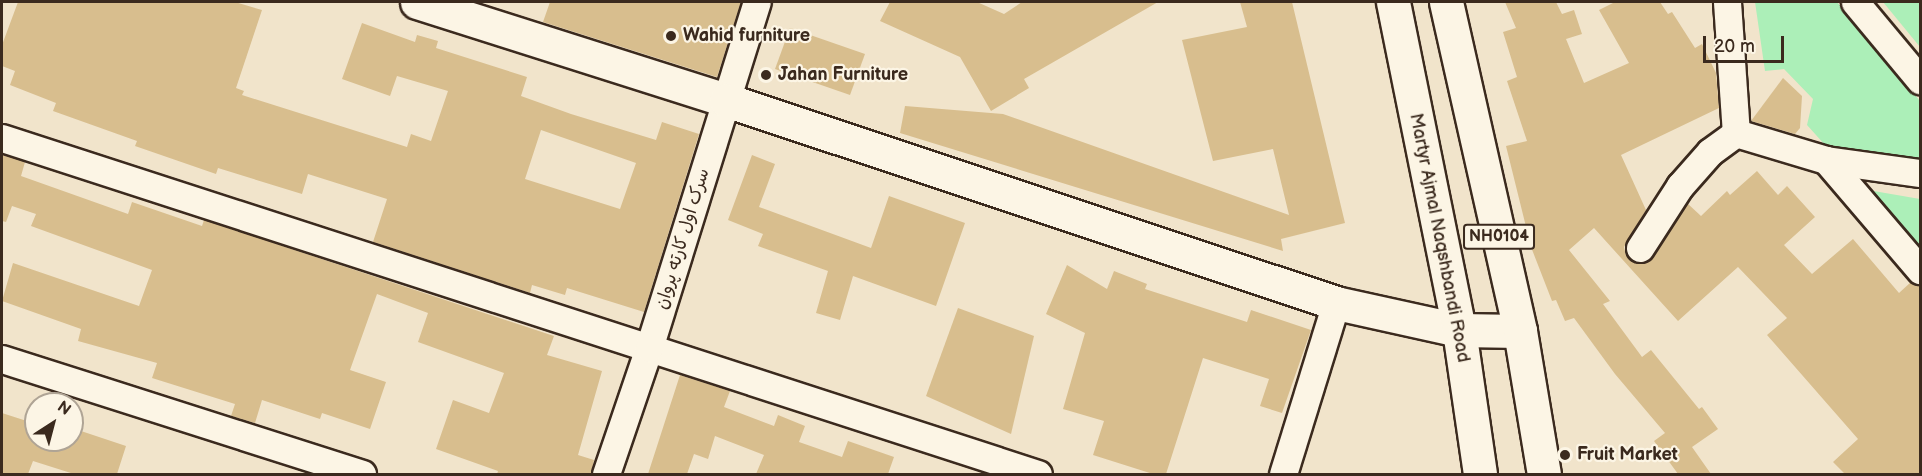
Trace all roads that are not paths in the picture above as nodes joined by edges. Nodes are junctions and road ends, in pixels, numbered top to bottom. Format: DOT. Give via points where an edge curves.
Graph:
graph roads {
  1 [pos="417,2"];
  2 [pos="757,2"];
  3 [pos="1393,2"];
  4 [pos="1446,2"];
  5 [pos="1727,2"];
  6 [pos="1855,2"];
  7 [pos="1920,80"];
  8 [pos="726,100"];
  9 [pos="1736,133"];
  10 [pos="2,138"];
  11 [pos="1826,160"];
  12 [pos="1920,173"];
  13 [pos="1640,248"];
  14 [pos="1920,270"];
  15 [pos="1336,303"];
  16 [pos="1458,330"];
  17 [pos="1520,331"];
  18 [pos="649,348"];
  19 [pos="2,359"];
  20 [pos="362,474"];
  21 [pos="606,474"];
  22 [pos="1038,474"];
  23 [pos="1283,474"];
  24 [pos="1480,474"];
  25 [pos="1544,474"];
  1 -- 8 [label="main road"];
  2 -- 8 [label="street, سرک اول کارته پروان"];
  3 -- 16 [label="main road, Martyr Ajmal Naqshbandi Road / NH0104"];
  4 -- 17 [label="main road, NH0104"];
  5 -- 9 [label="street"];
  6 -- 7 [label="street"];
  8 -- 15 [label="main road"];
  8 -- 18 [label="street, سرک اول کارته پروان"];
  9 -- 11 [label="street"];
  9 -- 13 [label="street" via="1710,152 1680,186"];
  10 -- 18 [label="street"];
  11 -- 12 [label="street"];
  11 -- 14 [label="street"];
  15 -- 16 [label="main road"];
  15 -- 23 [label="street"];
  16 -- 17 [label="main road"];
  16 -- 24 [label="main road, Martyr Ajmal Naqshbandi Road / NH0104"];
  17 -- 25 [label="main road, NH0104"];
  18 -- 21 [label="street, سرک اول کارته پروان"];
  18 -- 22 [label="street"];
  19 -- 20 [label="street"];
}
